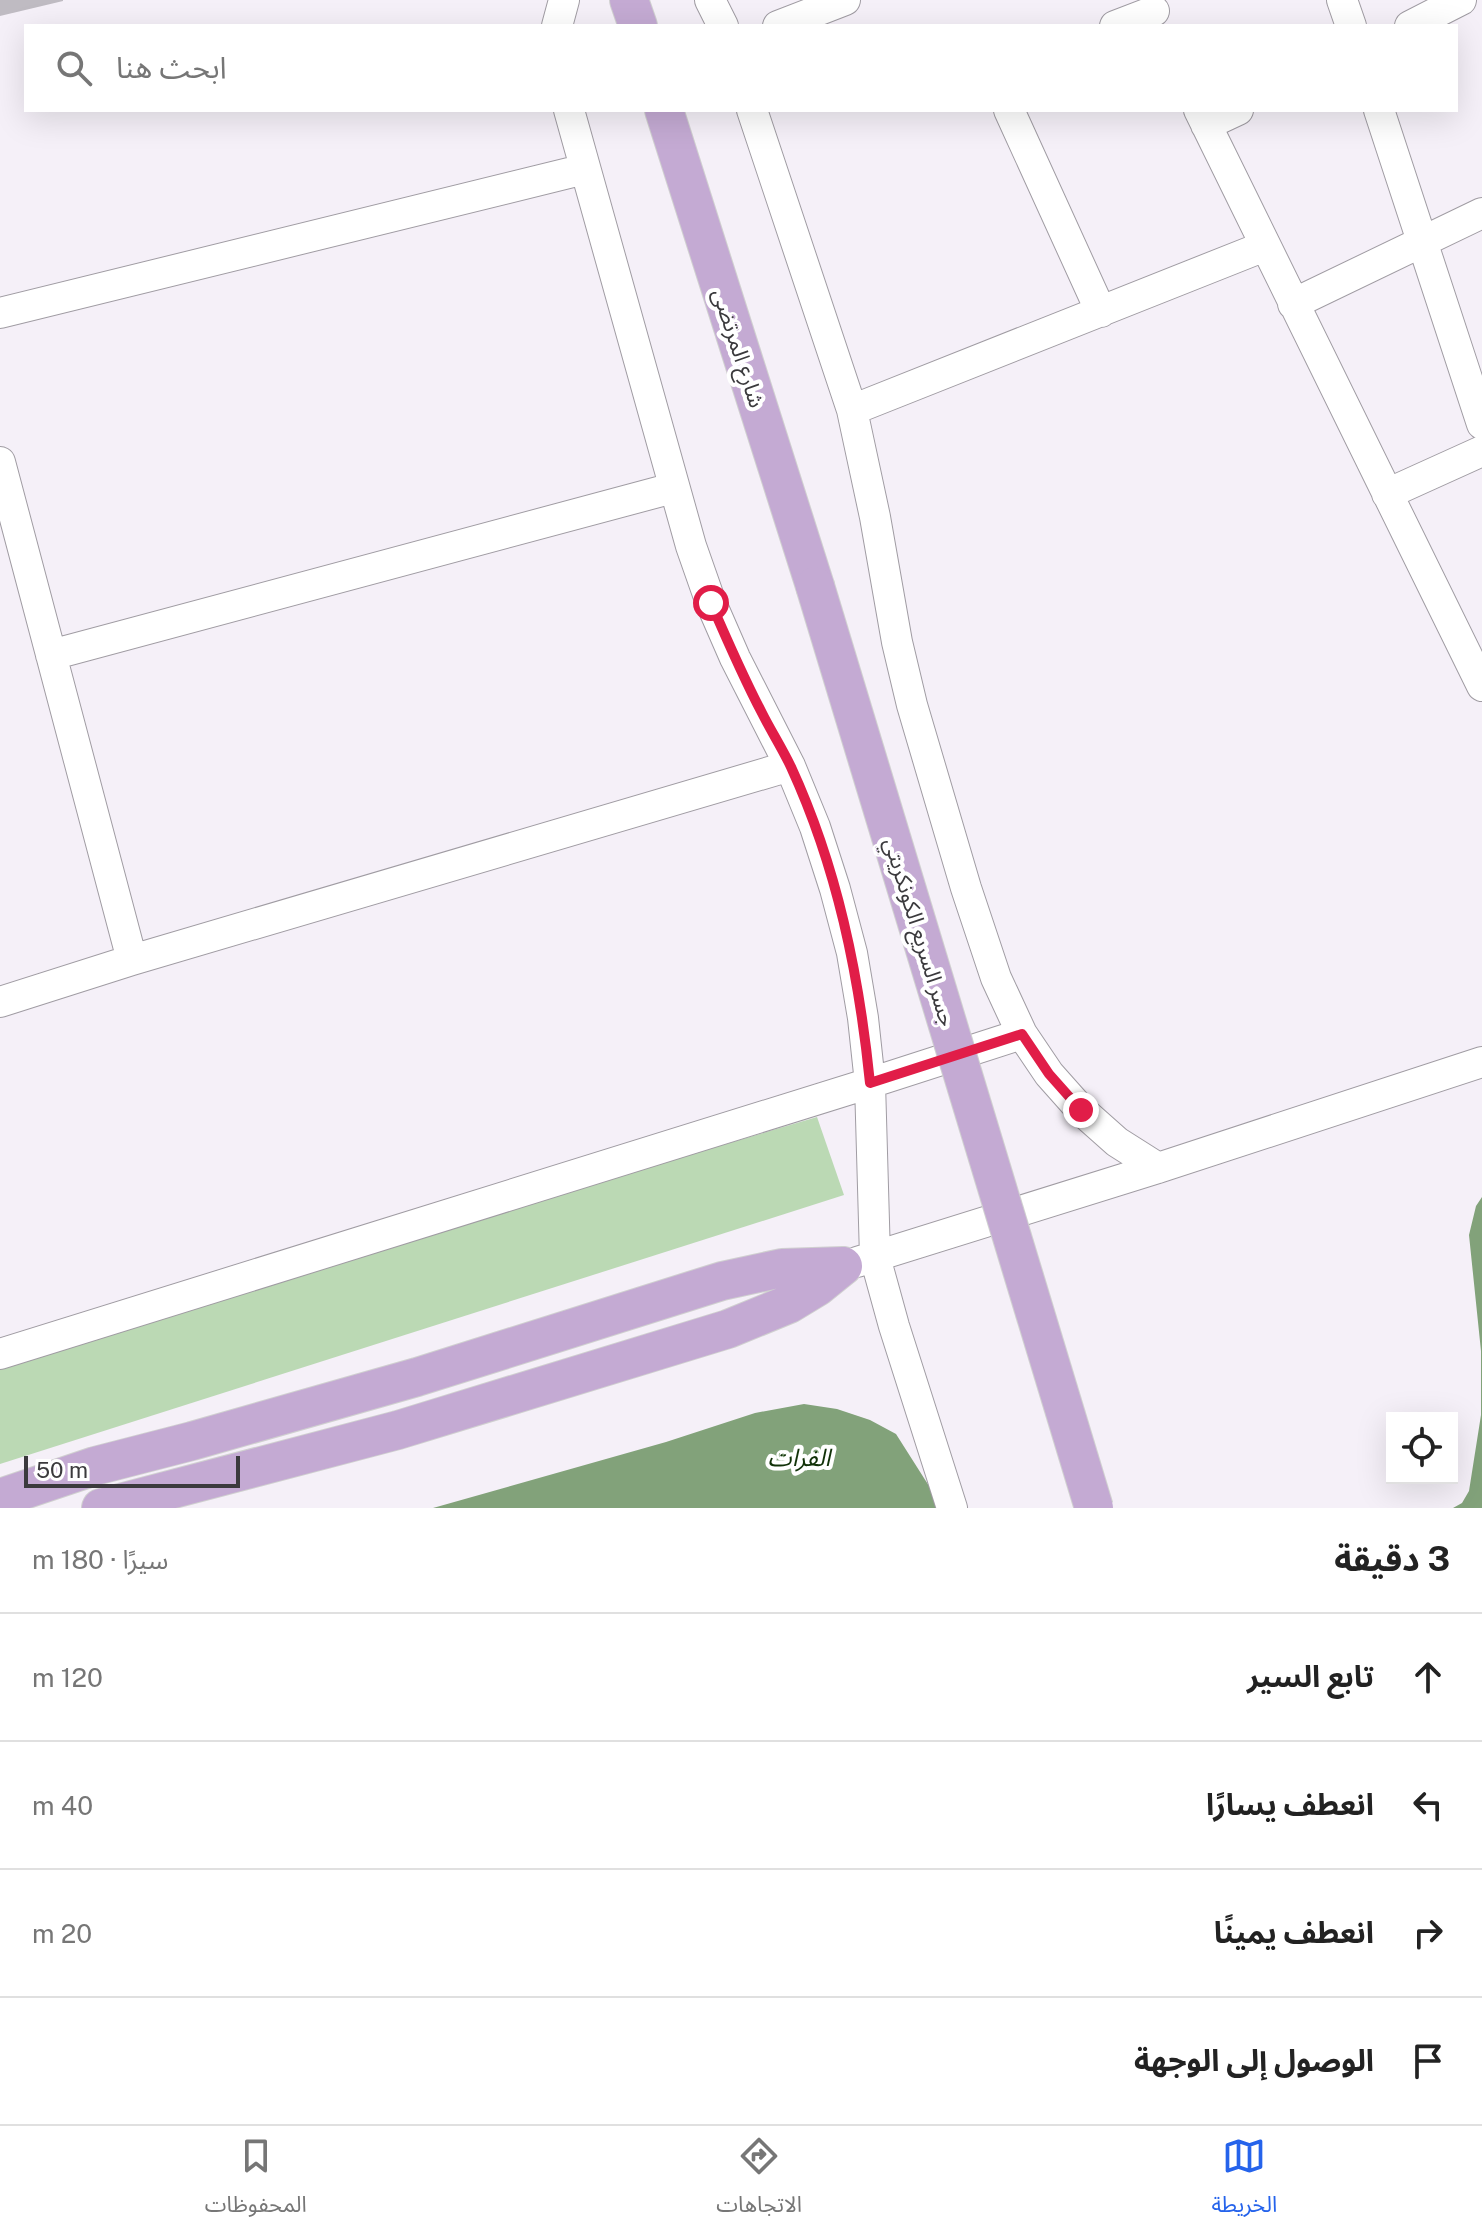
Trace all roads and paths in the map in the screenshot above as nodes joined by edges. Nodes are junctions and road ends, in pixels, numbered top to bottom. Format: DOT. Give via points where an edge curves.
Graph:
graph roads {
  1 [pos="564,0"];
  2 [pos="629,0"];
  3 [pos="710,0"];
  4 [pos="845,0"];
  5 [pos="1342,0"];
  6 [pos="1461,0"];
  7 [pos="1154,12"];
  8 [pos="558,24"];
  9 [pos="637,24"];
  10 [pos="722,24"];
  11 [pos="783,24"];
  12 [pos="1121,24"];
  13 [pos="1350,24"];
  14 [pos="1414,24"];
  15 [pos="570,112"];
  16 [pos="665,112"];
  17 [pos="753,112"];
  18 [pos="1010,112"];
  19 [pos="1229,112"];
  20 [pos="1380,112"];
  21 [pos="1203,118"];
  22 [pos="585,169"];
  23 [pos="1482,213"];
  24 [pos="1422,241"];
  25 [pos="1265,246"];
  26 [pos="1293,304"];
  27 [pos="1101,312"];
  28 [pos="0,313"];
  29 [pos="852,410"];
  30 [pos="1482,424"];
  31 [pos="1482,451"];
  32 [pos="0,462"];
  33 [pos="673,488"];
  34 [pos="1387,494"];
  35 [pos="815,586"];
  36 [pos="51,655"];
  37 [pos="1482,686"];
  38 [pos="790,766"];
  39 [pos="132,960"];
  40 [pos="0,1002"];
  41 [pos="1022,1034"];
  42 [pos="1482,1062"];
  43 [pos="870,1083"];
  44 [pos="1158,1168"];
  45 [pos="859,1262"];
  46 [pos="0,1354"];
  47 [pos="0,1498"];
  48 [pos="101,1508"];
  49 [pos="952,1508"];
  50 [pos="1094,1508"];
  1 -- 8 [label="street"];
  2 -- 9 [label="main road"];
  3 -- 10 [label="street"];
  4 -- 11 [label="street"];
  5 -- 13 [label="street"];
  6 -- 14 [label="street"];
  7 -- 12 [label="street"];
  15 -- 22 [label="street"];
  16 -- 35 [label="main road, شارع المرتضى"];
  17 -- 29 [label="street"];
  18 -- 27 [label="street"];
  19 -- 21 [label="street"];
  20 -- 24 [label="street"];
  21 -- 25 [label="street"];
  22 -- 28 [label="street"];
  22 -- 33 [label="street"];
  23 -- 24 [label="street"];
  24 -- 26 [label="street"];
  24 -- 30 [label="street"];
  25 -- 26 [label="street"];
  25 -- 27 [label="street"];
  26 -- 34 [label="street"];
  27 -- 29 [label="street"];
  29 -- 41 [label="street" via="912,705 991,963"];
  31 -- 34 [label="street"];
  32 -- 36 [label="street"];
  33 -- 36 [label="street"];
  33 -- 38 [label="street" via="711,603"];
  34 -- 37 [label="street"];
  35 -- 50 [label="main road, جسر السريع الكونكريتي, bridge"];
  36 -- 39 [label="street"];
  38 -- 39 [label="street"];
  38 -- 43 [label="street" via="823,852 852,953"];
  39 -- 40 [label="street"];
  41 -- 43 [label="street"];
  41 -- 44 [label="street" via="1081,1110"];
  42 -- 44 [label="street"];
  43 -- 45 [label="street"];
  43 -- 46 [label="street"];
  44 -- 45 [label="street"];
  45 -- 47 [label="main road" via="782,1268 722,1281 417,1377 95,1466"];
  45 -- 48 [label="main road" via="789,1304 728,1329 398,1430"];
  45 -- 49 [label="street" via="894,1326"];
}
